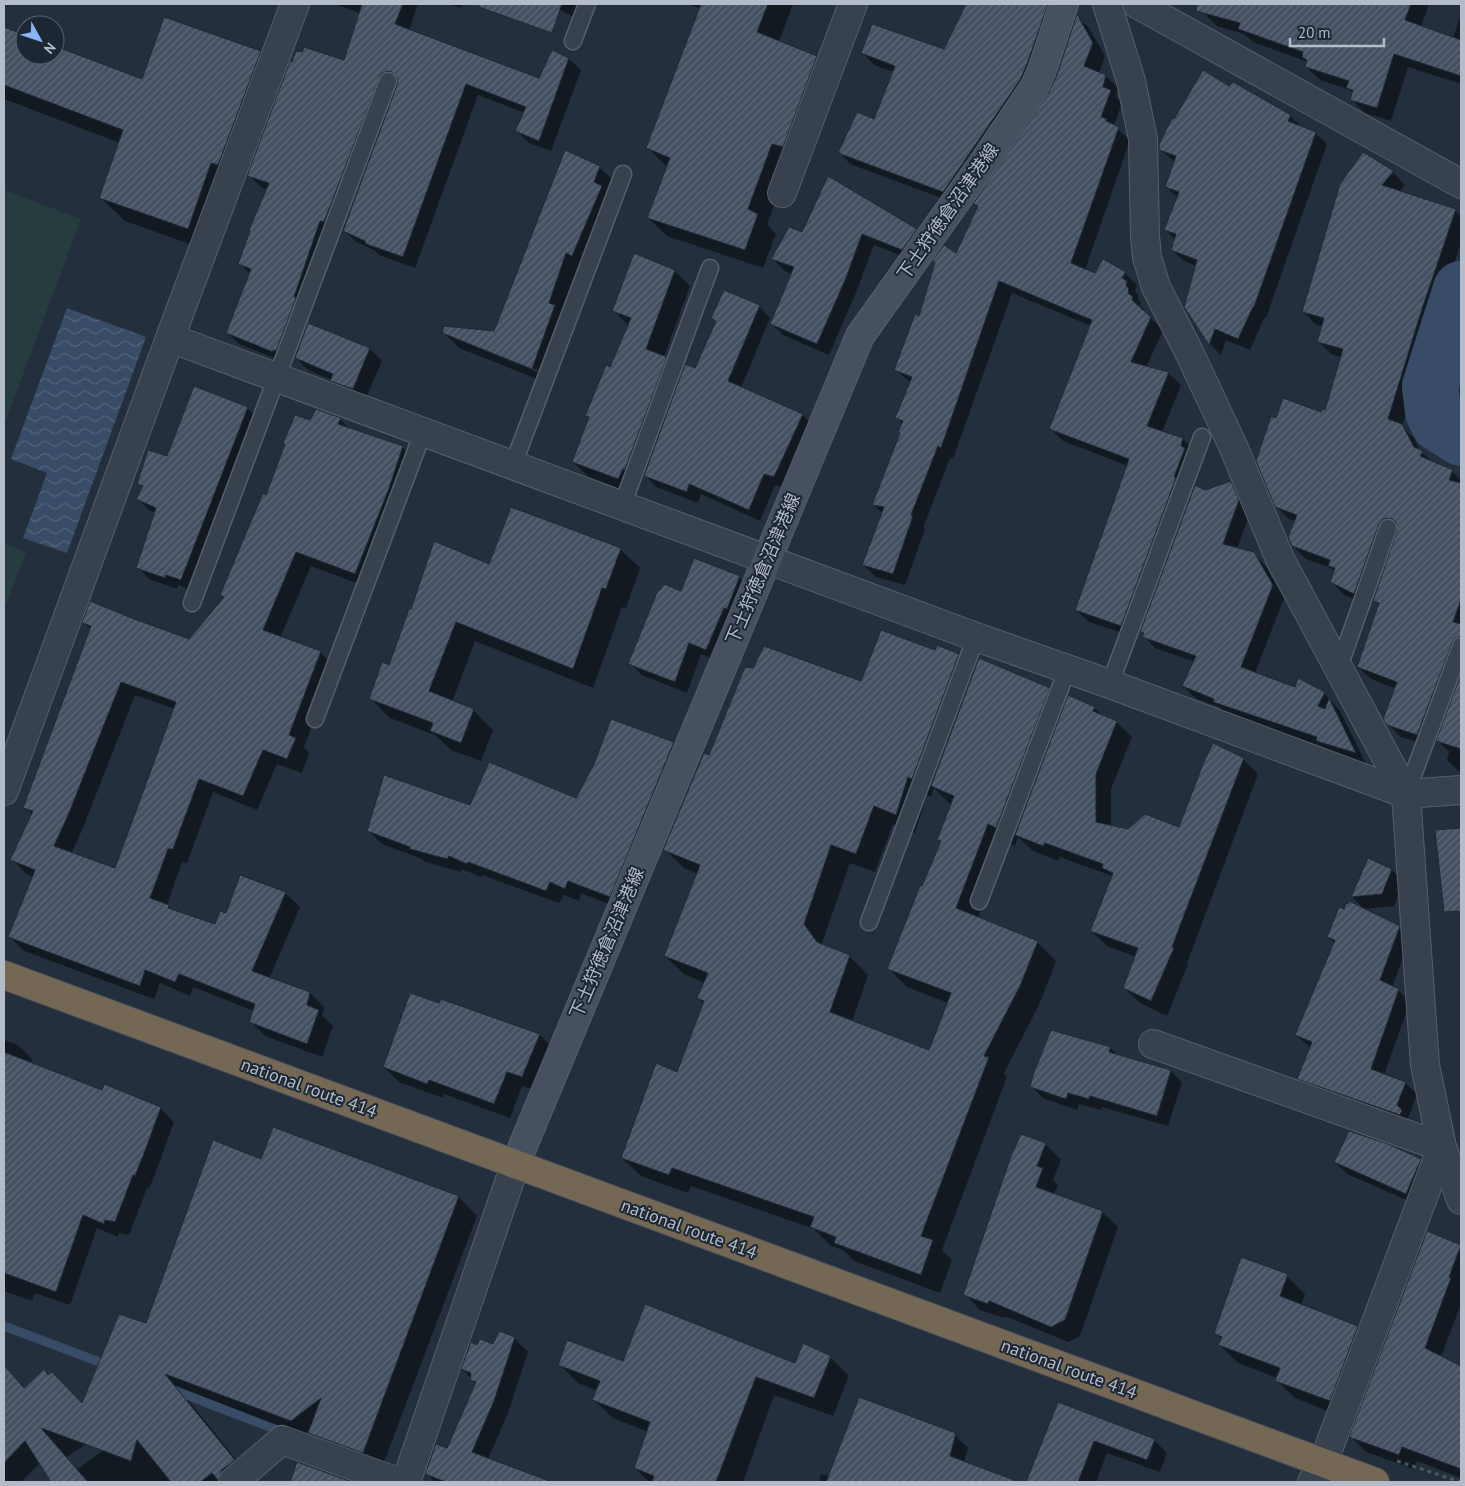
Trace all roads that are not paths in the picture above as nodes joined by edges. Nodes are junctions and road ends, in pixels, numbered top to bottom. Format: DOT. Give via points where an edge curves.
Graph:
graph roads {
  1 [pos="295,4"];
  2 [pos="587,4"];
  3 [pos="853,4"];
  4 [pos="1064,4"];
  5 [pos="1107,4"];
  6 [pos="1137,4"];
  7 [pos="573,41"];
  8 [pos="388,81"];
  9 [pos="623,174"];
  10 [pos="1461,184"];
  11 [pos="782,193"];
  12 [pos="710,268"];
  13 [pos="170,338"];
  14 [pos="276,378"];
  15 [pos="423,432"];
  16 [pos="1202,437"];
  17 [pos="513,466"];
  18 [pos="622,506"];
  19 [pos="1388,528"];
  20 [pos="766,559"];
  21 [pos="192,603"];
  22 [pos="976,636"];
  23 [pos="1461,646"];
  24 [pos="1339,667"];
  25 [pos="1067,670"];
  26 [pos="1110,684"];
  27 [pos="316,719"];
  28 [pos="1461,790"];
  29 [pos="4,791"];
  30 [pos="1406,794"];
  31 [pos="979,901"];
  32 [pos="869,922"];
  33 [pos="4,975"];
  34 [pos="1153,1044"];
  35 [pos="1442,1147"];
  36 [pos="515,1165"];
  37 [pos="1461,1200"];
  38 [pos="1317,1473"];
  39 [pos="233,1482"];
  40 [pos="398,1482"];
  41 [pos="406,1482"];
  42 [pos="1375,1482"];
  1 -- 13 [label="street"];
  2 -- 7 [label="lane"];
  3 -- 11 [label="street"];
  4 -- 20 [label="main road, 下土狩徳倉沼津港線" via="1034,88 860,336"];
  5 -- 24 [label="street" via="1131,81 1143,138 1145,236 1150,271 1233,446 1280,559"];
  6 -- 10 [label="street"];
  8 -- 14 [label="lane"];
  9 -- 17 [label="lane"];
  12 -- 18 [label="lane"];
  13 -- 14 [label="street"];
  13 -- 29 [label="street"];
  14 -- 15 [label="street"];
  14 -- 21 [label="lane"];
  15 -- 17 [label="street"];
  15 -- 27 [label="lane"];
  16 -- 26 [label="lane"];
  17 -- 18 [label="street"];
  18 -- 20 [label="street"];
  19 -- 24 [label="lane"];
  20 -- 22 [label="street"];
  20 -- 36 [label="main road, 下土狩徳倉沼津港線"];
  22 -- 25 [label="street"];
  22 -- 32 [label="lane"];
  23 -- 30 [label="lane"];
  24 -- 30 [label="street"];
  25 -- 26 [label="street"];
  25 -- 31 [label="lane"];
  26 -- 30 [label="street"];
  28 -- 30 [label="street"];
  30 -- 35 [label="street" via="1425,1065"];
  33 -- 36 [label="highway, national route 414"];
  34 -- 35 [label="street"];
  35 -- 37 [label="street"];
  35 -- 38 [label="street"];
  36 -- 38 [label="highway, national route 414"];
  36 -- 41 [label="street"];
  38 -- 42 [label="highway, national route 414"];
  39 -- 40 [label="street" via="282,1440"];
}
